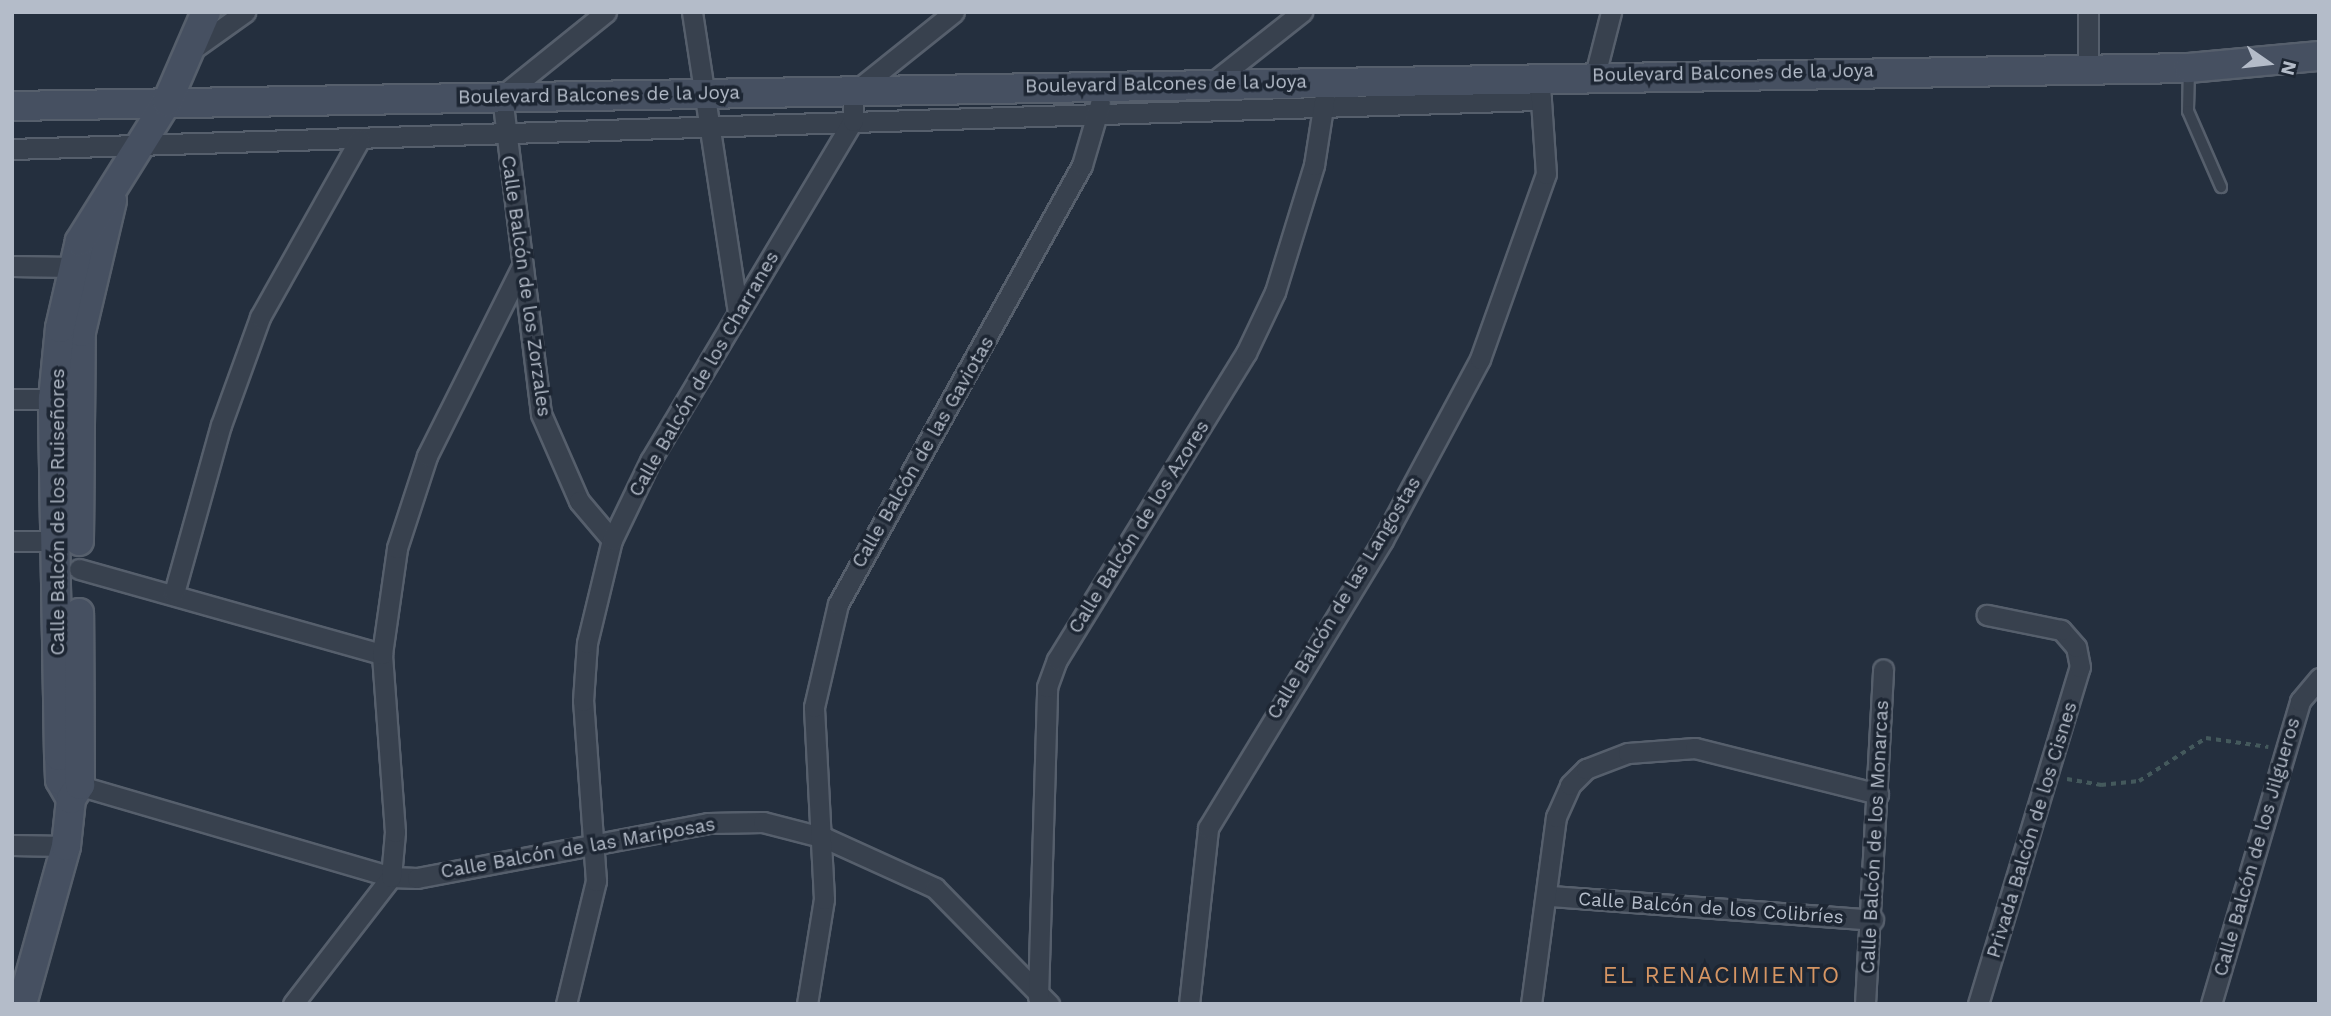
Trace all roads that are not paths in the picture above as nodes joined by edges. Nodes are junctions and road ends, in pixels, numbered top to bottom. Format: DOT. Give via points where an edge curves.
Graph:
graph roads {
  1 [pos="206,12"];
  2 [pos="245,12"];
  3 [pos="606,12"];
  4 [pos="692,12"];
  5 [pos="954,12"];
  6 [pos="1302,12"];
  7 [pos="1611,12"];
  8 [pos="2088,12"];
  9 [pos="186,55"];
  10 [pos="2319,56"];
  11 [pos="2189,68"];
  12 [pos="2088,69"];
  13 [pos="1595,75"];
  14 [pos="1212,83"];
  15 [pos="1104,85"];
  16 [pos="1540,87"];
  17 [pos="708,93"];
  18 [pos="853,93"];
  19 [pos="1325,94"];
  20 [pos="502,96"];
  21 [pos="167,102"];
  22 [pos="12,106"];
  23 [pos="1098,114"];
  24 [pos="853,121"];
  25 [pos="711,122"];
  26 [pos="505,135"];
  27 [pos="360,139"];
  28 [pos="12,149"];
  29 [pos="139,150"];
  30 [pos="2221,187"];
  31 [pos="113,191"];
  32 [pos="12,266"];
  33 [pos="72,267"];
  34 [pos="521,268"];
  35 [pos="738,312"];
  36 [pos="12,399"];
  37 [pos="53,399"];
  38 [pos="612,540"];
  39 [pos="12,541"];
  40 [pos="60,541"];
  41 [pos="79,569"];
  42 [pos="174,593"];
  43 [pos="1987,615"];
  44 [pos="382,654"];
  45 [pos="1883,669"];
  46 [pos="2319,678"];
  47 [pos="71,788"];
  48 [pos="1878,794"];
  49 [pos="825,838"];
  50 [pos="598,843"];
  51 [pos="12,845"];
  52 [pos="66,846"];
  53 [pos="391,877"];
  54 [pos="1550,896"];
  55 [pos="1873,919"];
  56 [pos="1042,1000"];
  57 [pos="22,1004"];
  58 [pos="293,1004"];
  59 [pos="566,1004"];
  60 [pos="807,1004"];
  61 [pos="1189,1004"];
  62 [pos="1531,1004"];
  63 [pos="1865,1004"];
  64 [pos="1978,1004"];
  65 [pos="2211,1004"];
  1 -- 9 [label="street, Calle Balcón de los Ruiseñores"];
  2 -- 9 [label="street"];
  3 -- 20 [label="street"];
  4 -- 17 [label="street"];
  5 -- 18 [label="street"];
  6 -- 14 [label="street"];
  7 -- 13 [label="street"];
  8 -- 12 [label="street"];
  9 -- 21 [label="street, Calle Balcón de los Ruiseñores"];
  10 -- 11 [label="street, Boulevard Balcones de la Joya"];
  11 -- 12 [label="street, Boulevard Balcones de la Joya"];
  11 -- 30 [label="lane" via="2188,111"];
  12 -- 13 [label="street, Boulevard Balcones de la Joya"];
  13 -- 16 [label="street, Boulevard Balcones de la Joya"];
  14 -- 15 [label="street, Boulevard Balcones de la Joya"];
  14 -- 19 [label="street, Boulevard Balcones de la Joya"];
  15 -- 18 [label="street, Boulevard Balcones de la Joya"];
  15 -- 23 [label="street, Calle Balcón de las Gaviotas"];
  16 -- 19 [label="street, Boulevard Balcones de la Joya"];
  16 -- 61 [label="street, Calle Balcón de las Langostas" via="1546,174 1480,359 1383,540 1208,828"];
  17 -- 18 [label="street, Boulevard Balcones de la Joya"];
  17 -- 20 [label="street, Boulevard Balcones de la Joya"];
  17 -- 25 [label="street"];
  18 -- 24 [label="street"];
  19 -- 23 [label="street, Boulevard Balcones de la Joya"];
  19 -- 56 [label="street, Calle Balcón de los Azores" via="1298,216 1252,341 1057,660 1047,687"];
  20 -- 21 [label="street, Boulevard Balcones de la Joya"];
  20 -- 26 [label="street, Calle Balcón de los Zorzales"];
  21 -- 22 [label="street, Boulevard Balcones de la Joya"];
  21 -- 29 [label="street, Calle Balcón de los Ruiseñores"];
  23 -- 24 [label="street, Boulevard Balcones de la Joya"];
  23 -- 49 [label="street, Calle Balcón de las Gaviotas" via="1082,165 838,604 814,707"];
  24 -- 25 [label="street, Boulevard Balcones de la Joya"];
  24 -- 35 [label="street, Calle Balcón de los Charranes"];
  25 -- 26 [label="street, Boulevard Balcones de la Joya"];
  25 -- 35 [label="street"];
  26 -- 27 [label="street, Boulevard Balcones de la Joya"];
  26 -- 34 [label="street, Calle Balcón de los Zorzales"];
  27 -- 29 [label="street, Boulevard Balcones de la Joya"];
  27 -- 42 [label="street" via="260,317 221,425"];
  28 -- 29 [label="street, Boulevard Balcones de la Joya"];
  29 -- 31 [label="street, Calle Balcón de los Ruiseñores"];
  31 -- 33 [label="street, Calle Balcón de los Ruiseñores" via="91,219"];
  31 -- 41 [label="street, Calle Balcón de los Ruiseñores" via="81,332"];
  32 -- 33 [label="street"];
  33 -- 37 [label="street, Calle Balcón de los Ruiseñores"];
  34 -- 38 [label="street, Calle Balcón de los Zorzales" via="541,414 579,501"];
  34 -- 44 [label="street" via="407,505"];
  35 -- 38 [label="street, Calle Balcón de los Charranes" via="650,461"];
  36 -- 37 [label="street"];
  37 -- 40 [label="street, Calle Balcón de los Ruiseñores"];
  38 -- 50 [label="street, Calle Balcón de los Charranes" via="589,631 583,701"];
  39 -- 40 [label="street"];
  40 -- 47 [label="street, Calle Balcón de los Ruiseñores"];
  41 -- 42 [label="street"];
  41 -- 47 [label="street, Calle Balcón de los Ruiseñores"];
  42 -- 44 [label="street"];
  43 -- 64 [label="street, Privada Balcón de los Cisnes" via="2061,630 2080,656"];
  44 -- 53 [label="street" via="394,832"];
  45 -- 48 [label="street, Calle Balcón de los Monarcas"];
  46 -- 65 [label="street, Calle Balcón de los Jilgueros" via="2305,692 2284,751"];
  47 -- 52 [label="street, Calle Balcón de los Ruiseñores"];
  47 -- 53 [label="street, Calle Balcón de las Mariposas"];
  48 -- 54 [label="street" via="1723,752 1657,748 1628,753 1586,769 1562,799 1551,846"];
  48 -- 55 [label="street, Calle Balcón de los Monarcas"];
  49 -- 50 [label="street, Calle Balcón de las Mariposas" via="733,820"];
  49 -- 56 [label="street, Calle Balcón de las Mariposas" via="954,902"];
  49 -- 60 [label="street, Calle Balcón de las Gaviotas" via="824,899"];
  50 -- 53 [label="street, Calle Balcón de las Mariposas" via="417,878"];
  50 -- 59 [label="street, Calle Balcón de los Charranes" via="596,881"];
  51 -- 52 [label="street"];
  52 -- 57 [label="street, Calle Balcón de los Ruiseñores"];
  53 -- 58 [label="street"];
  54 -- 55 [label="street, Calle Balcón de los Colibríes"];
  54 -- 62 [label="street"];
  55 -- 63 [label="street, Calle Balcón de los Monarcas"];
}
